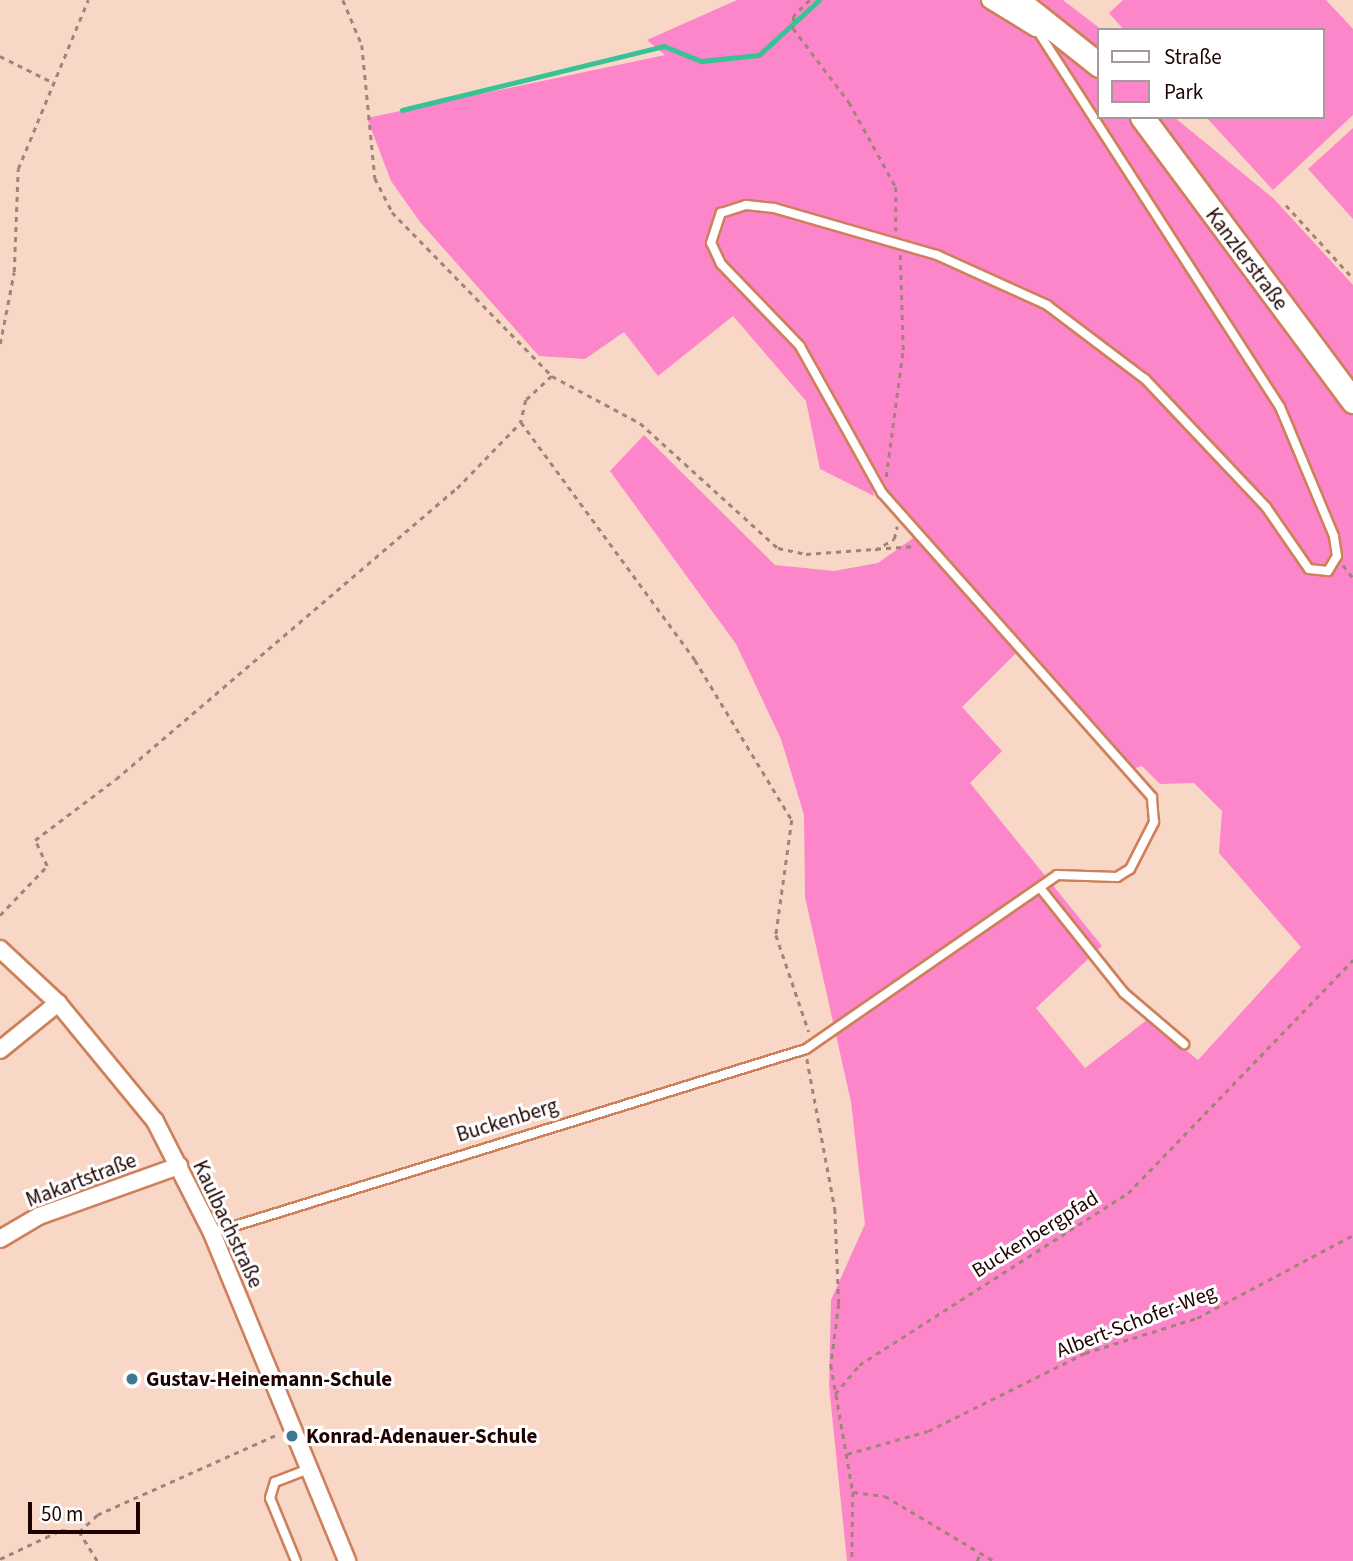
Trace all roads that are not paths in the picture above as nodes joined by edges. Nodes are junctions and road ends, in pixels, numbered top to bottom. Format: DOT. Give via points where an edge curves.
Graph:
graph roads {
  1 [pos="990,0"];
  2 [pos="1017,0"];
  3 [pos="1036,28"];
  4 [pos="1098,64"];
  5 [pos="1143,119"];
  6 [pos="1353,401"];
  7 [pos="1041,889"];
  8 [pos="0,949"];
  9 [pos="58,1003"];
  10 [pos="1184,1044"];
  11 [pos="0,1050"];
  12 [pos="179,1166"];
  13 [pos="212,1233"];
  14 [pos="0,1239"];
  15 [pos="312,1468"];
  16 [pos="296,1561"];
  17 [pos="347,1561"];
  1 -- 3 [label="street"];
  2 -- 4 [label="main road"];
  3 -- 7 [label="lane, Buckenberg" via="1265,379 1322,500 1337,556 1324,573 1309,569 1266,507 1191,423 1128,364 1047,305 898,242 756,205 721,214 710,234 716,259 793,335 868,475 1152,797 1154,822 1130,869 1117,877 1057,875"];
  5 -- 6 [label="main road, Kanzlerstraße"];
  7 -- 10 [label="lane" via="1124,993"];
  7 -- 13 [label="lane, Buckenberg" via="810,1047"];
  8 -- 9 [label="street, Kaulbachstraße"];
  9 -- 11 [label="street"];
  9 -- 12 [label="street, Kaulbachstraße" via="155,1121"];
  12 -- 13 [label="street, Kaulbachstraße"];
  12 -- 14 [label="street, Makartstraße" via="39,1216"];
  13 -- 15 [label="street, Kaulbachstraße"];
  15 -- 16 [label="lane" via="275,1482 270,1498"];
  15 -- 17 [label="street, Kaulbachstraße"];
}
